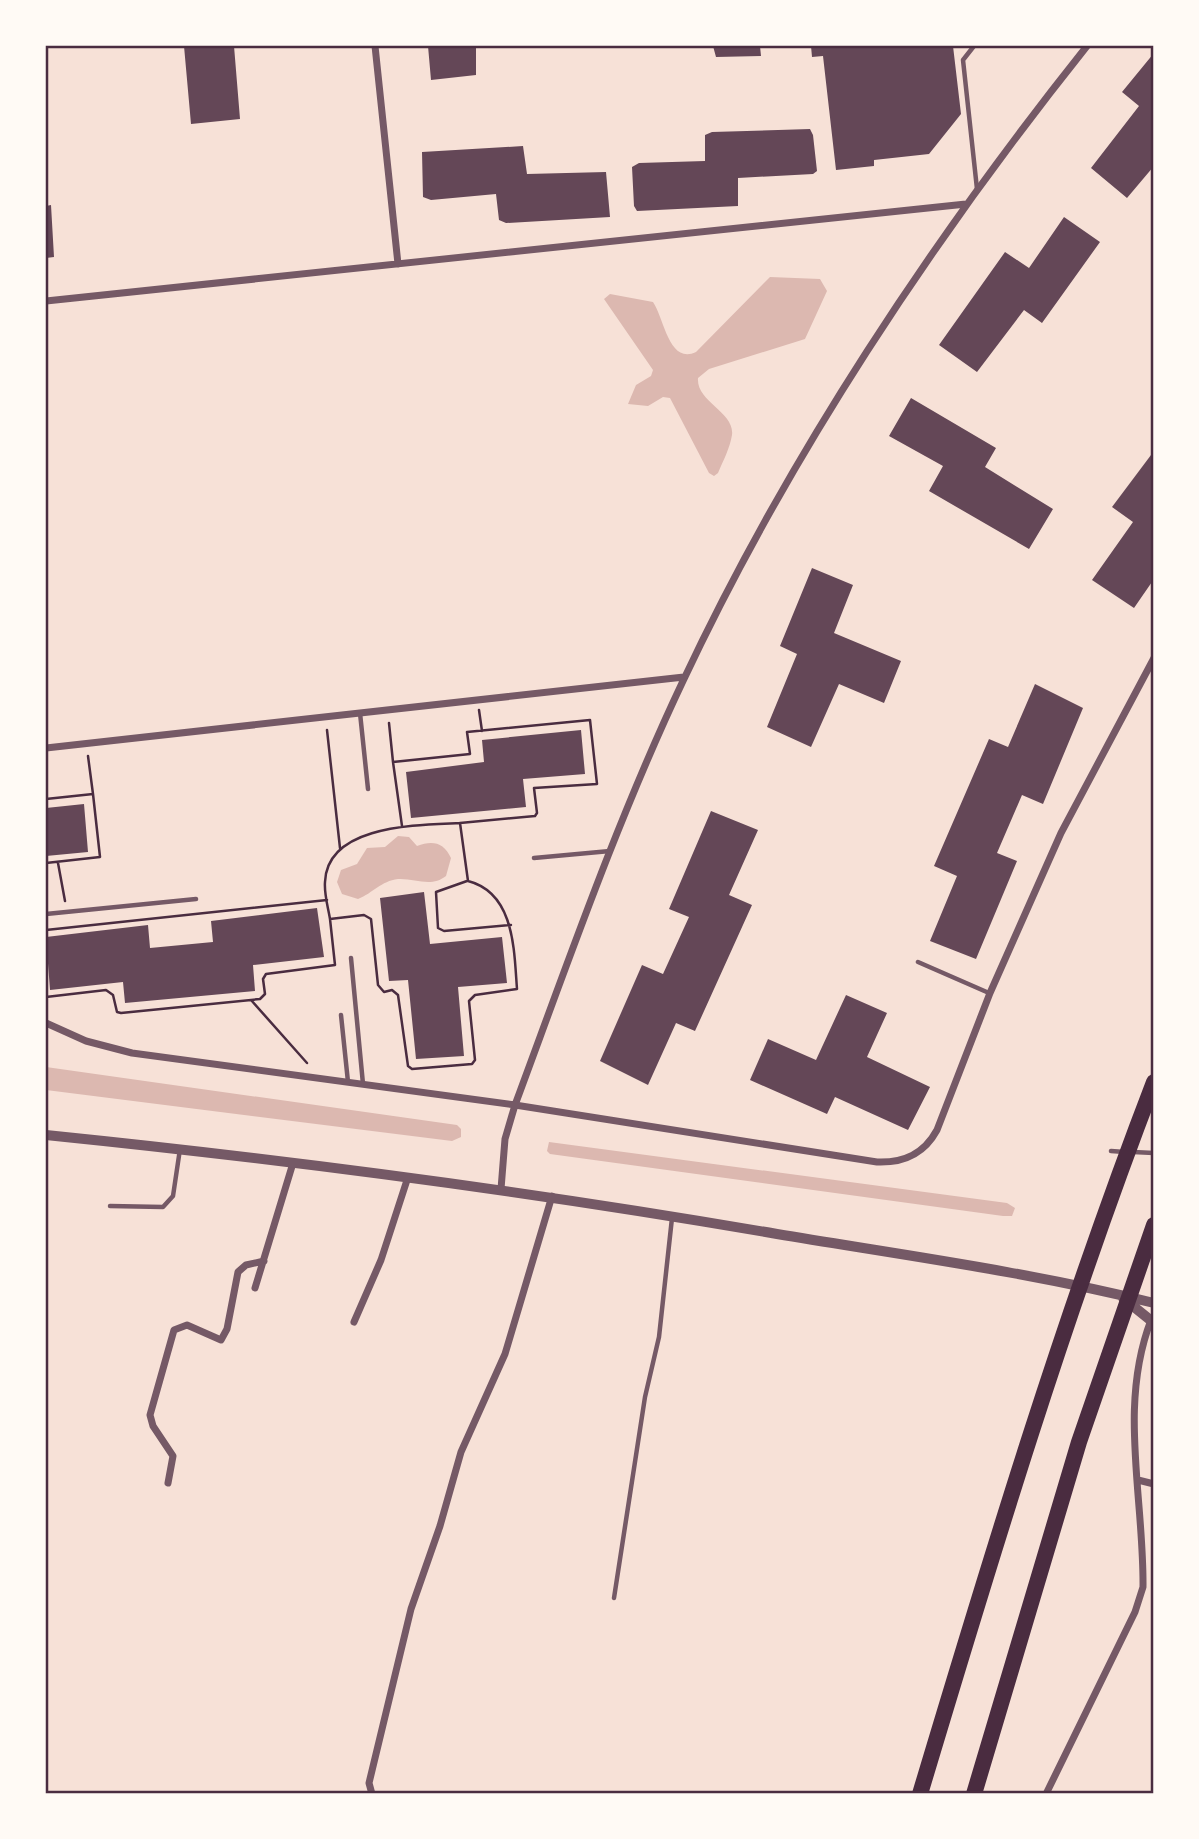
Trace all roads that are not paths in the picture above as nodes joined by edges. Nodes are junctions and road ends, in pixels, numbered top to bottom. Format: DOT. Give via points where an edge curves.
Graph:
graph roads {
  1 [pos="375,46"];
  2 [pos="974,46"];
  3 [pos="1087,46"];
  4 [pos="978,189"];
  5 [pos="966,204"];
  6 [pos="398,264"];
  7 [pos="46,301"];
  8 [pos="1153,659"];
  9 [pos="684,677"];
  10 [pos="360,713"];
  11 [pos="46,748"];
  12 [pos="368,789"];
  13 [pos="610,851"];
  14 [pos="534,858"];
  15 [pos="196,899"];
  16 [pos="46,914"];
  17 [pos="351,958"];
  18 [pos="918,962"];
  19 [pos="990,993"];
  20 [pos="341,1015"];
  21 [pos="46,1023"];
  22 [pos="348,1082"];
  23 [pos="1153,1082"];
  24 [pos="363,1084"];
  25 [pos="515,1105"];
  26 [pos="46,1135"];
  27 [pos="181,1148"];
  28 [pos="1111,1151"];
  29 [pos="1153,1153"];
  30 [pos="293,1163"];
  31 [pos="408,1177"];
  32 [pos="501,1189"];
  33 [pos="552,1195"];
  34 [pos="110,1206"];
  35 [pos="672,1215"];
  36 [pos="1153,1225"];
  37 [pos="264,1261"];
  38 [pos="255,1288"];
  39 [pos="1118,1294"];
  40 [pos="1153,1303"];
  41 [pos="354,1322"];
  42 [pos="1152,1322"];
  43 [pos="1138,1480"];
  44 [pos="168,1483"];
  45 [pos="1153,1484"];
  46 [pos="614,1598"];
  47 [pos="372,1794"];
  48 [pos="920,1794"];
  49 [pos="974,1794"];
  50 [pos="1046,1794"];
  1 -- 6 [label="street"];
  2 -- 4 [label="lane" via="963,60"];
  3 -- 4 [label="street"];
  4 -- 5 [label="street"];
  5 -- 6 [label="street"];
  5 -- 9 [label="street" via="832,408"];
  6 -- 7 [label="street"];
  8 -- 19 [label="street" via="1083,787"];
  9 -- 10 [label="street"];
  9 -- 13 [label="street"];
  10 -- 11 [label="street"];
  10 -- 12 [label="lane"];
  13 -- 14 [label="lane"];
  13 -- 25 [label="street"];
  15 -- 16 [label="lane"];
  17 -- 24 [label="lane"];
  18 -- 19 [label="lane"];
  19 -- 25 [label="street" via="937,1130 922,1150 903,1160 877,1162"];
  20 -- 22 [label="lane"];
  21 -- 22 [label="street" via="86,1041 132,1053"];
  22 -- 24 [label="street"];
  23 -- 48 [label="highway" via="1030,1429"];
  24 -- 25 [label="street"];
  25 -- 32 [label="street" via="505,1139"];
  26 -- 27 [label="street"];
  27 -- 30 [label="street"];
  27 -- 34 [label="lane" via="173,1196 163,1207"];
  28 -- 29 [label="lane"];
  30 -- 31 [label="street"];
  30 -- 37 [label="street"];
  31 -- 32 [label="street"];
  31 -- 41 [label="street" via="381,1260"];
  32 -- 33 [label="street"];
  33 -- 35 [label="street"];
  33 -- 47 [label="street" via="505,1354 461,1452 411,1609 369,1783"];
  35 -- 39 [label="street" via="1016,1272"];
  35 -- 46 [label="lane" via="659,1337 645,1397"];
  36 -- 49 [label="highway" via="1079,1442"];
  37 -- 38 [label="street"];
  37 -- 44 [label="street" via="237,1272 221,1340 187,1325 174,1330 150,1415 173,1456"];
  39 -- 40 [label="street"];
  39 -- 42 [label="street"];
  42 -- 43 [label="street" via="1141,1348 1133,1396"];
  43 -- 45 [label="street"];
  43 -- 50 [label="street" via="1143,1587"];
}
